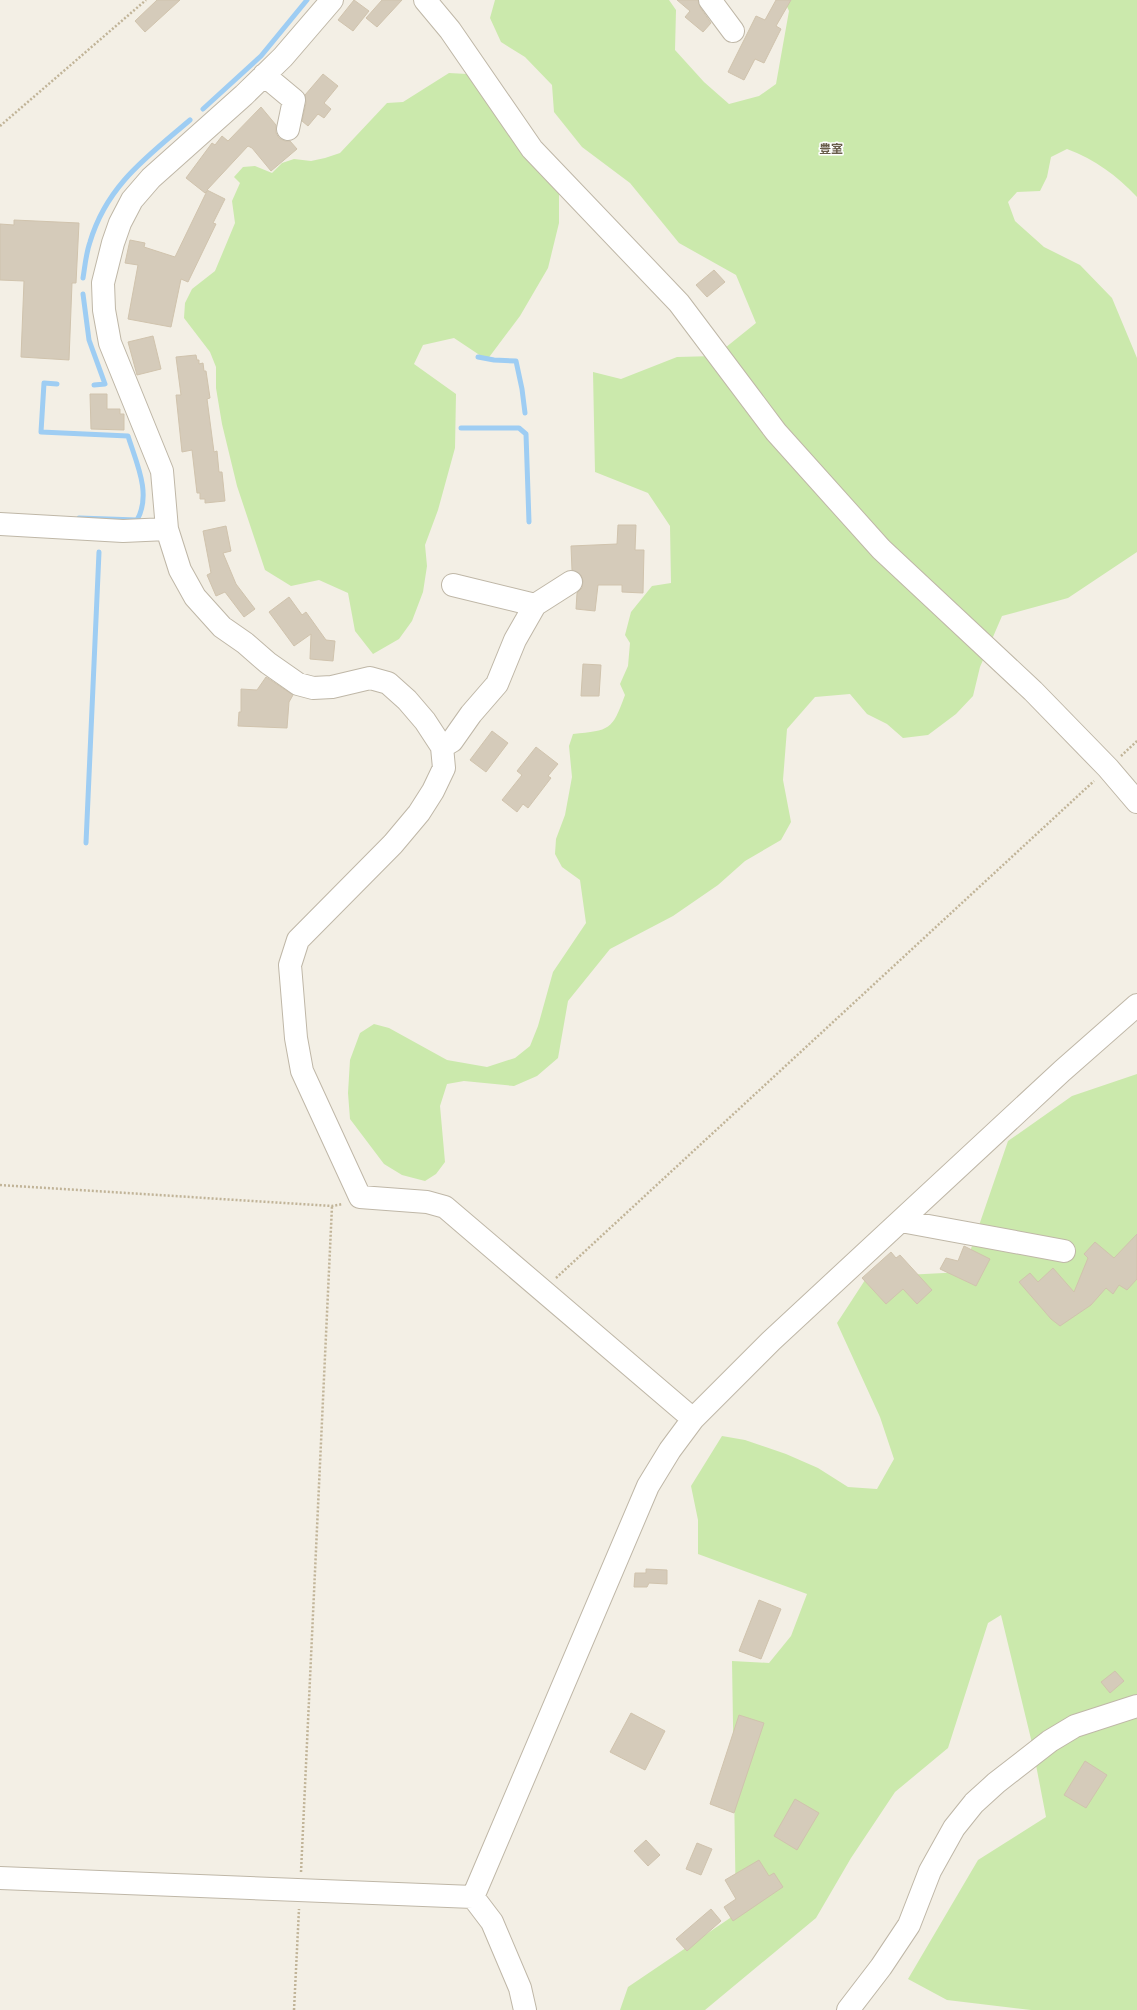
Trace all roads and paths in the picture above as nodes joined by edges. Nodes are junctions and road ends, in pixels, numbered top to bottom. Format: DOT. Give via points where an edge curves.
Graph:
graph roads {
  1 [pos="146,0"];
  2 [pos="332,0"];
  3 [pos="425,0"];
  4 [pos="710,0"];
  5 [pos="733,31"];
  6 [pos="264,76"];
  7 [pos="0,126"];
  8 [pos="288,130"];
  9 [pos="0,524"];
  10 [pos="167,529"];
  11 [pos="571,582"];
  12 [pos="453,586"];
  13 [pos="536,605"];
  14 [pos="1137,741"];
  15 [pos="442,747"];
  16 [pos="1108,768"];
  17 [pos="1137,802"];
  18 [pos="1137,1005"];
  19 [pos="0,1185"];
  20 [pos="360,1197"];
  21 [pos="332,1206"];
  22 [pos="901,1221"];
  23 [pos="1064,1251"];
  24 [pos="543,1290"];
  25 [pos="693,1419"];
  26 [pos="1137,1706"];
  27 [pos="0,1878"];
  28 [pos="300,1889"];
  29 [pos="473,1897"];
  30 [pos="294,2010"];
  31 [pos="525,2010"];
  32 [pos="848,2010"];
  1 -- 7 [label="path"];
  2 -- 6 [label="street"];
  3 -- 16 [label="street" via="450,30 532,149 679,303 776,432 881,549 1032,691"];
  4 -- 5 [label="street"];
  6 -- 8 [label="street" via="294,100"];
  6 -- 10 [label="street" via="151,178 132,200 120,223 103,283 104,310 110,342 162,470"];
  9 -- 10 [label="street" via="123,531"];
  10 -- 15 [label="street" via="187,585 222,627 298,684 313,688 332,687 370,678 388,683 408,700"];
  11 -- 13 [label="street"];
  12 -- 13 [label="street"];
  13 -- 15 [label="street" via="515,640 497,684 452,741"];
  14 -- 16 [label="path"];
  15 -- 20 [label="street" via="444,768 418,813 393,844 298,940 290,965 296,1038 302,1071"];
  16 -- 17 [label="street"];
  16 -- 24 [label="path"];
  18 -- 22 [label="street"];
  19 -- 21 [label="path"];
  20 -- 21 [label="path"];
  20 -- 24 [label="street" via="427,1202 445,1207"];
  21 -- 28 [label="path"];
  22 -- 23 [label="street"];
  22 -- 25 [label="street" via="771,1341"];
  24 -- 25 [label="street"];
  25 -- 29 [label="street" via="648,1486"];
  26 -- 32 [label="street" via="1075,1726 1050,1741 974,1803 954,1828 930,1872 909,1925"];
  27 -- 28 [label="street"];
  28 -- 29 [label="street"];
  28 -- 30 [label="path"];
  29 -- 31 [label="street" via="492,1922 520,1988"];
}
